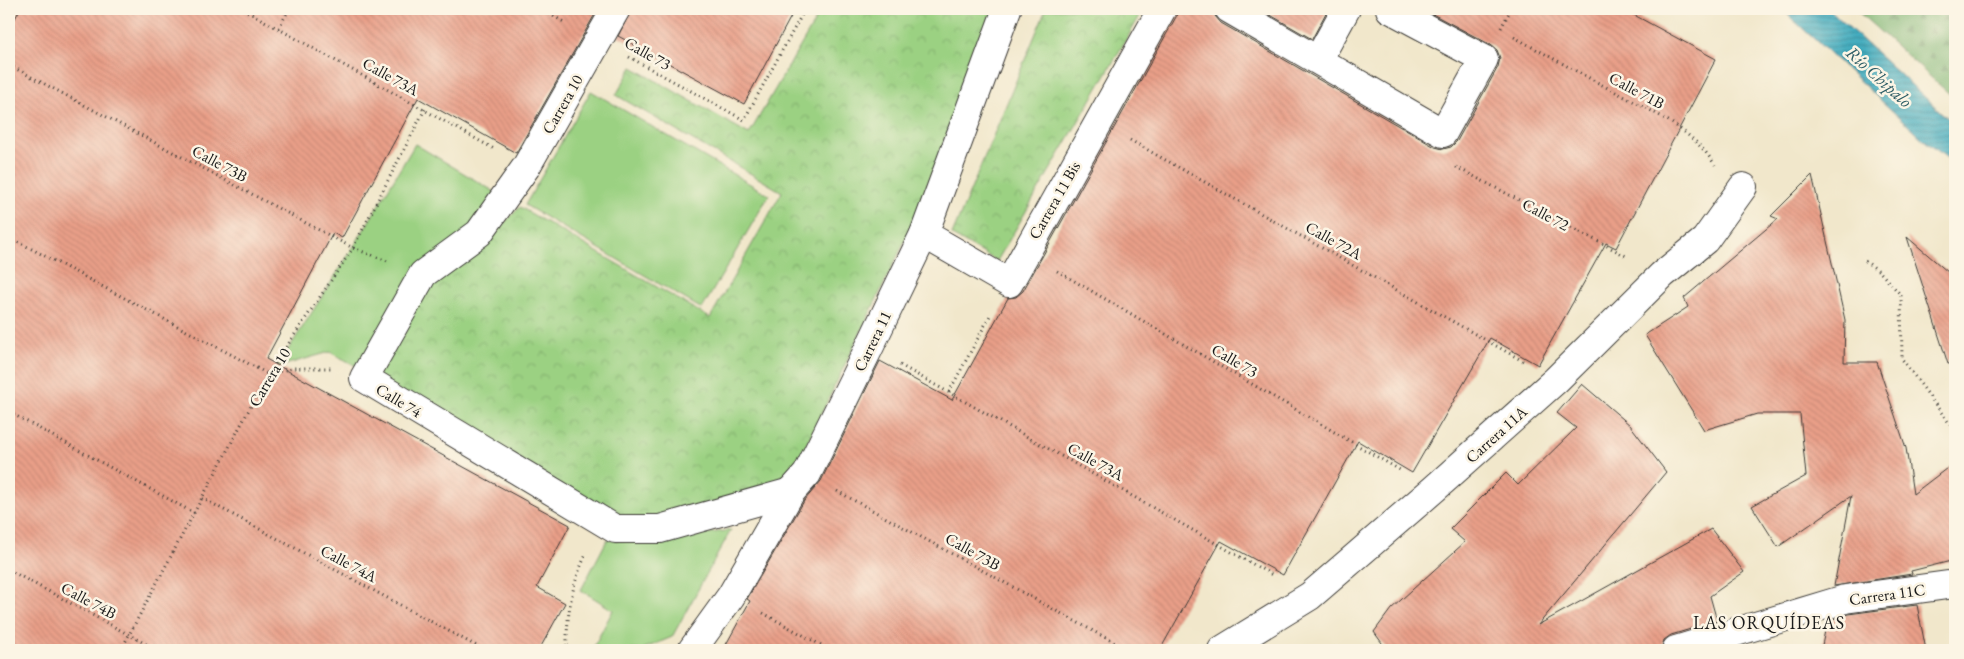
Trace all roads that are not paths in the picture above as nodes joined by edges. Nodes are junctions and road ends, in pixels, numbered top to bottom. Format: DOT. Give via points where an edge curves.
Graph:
graph roads {
  1 [pos="616,9"];
  2 [pos="1007,9"];
  3 [pos="1162,9"];
  4 [pos="1229,9"];
  5 [pos="1346,9"];
  6 [pos="1390,9"];
  7 [pos="1318,60"];
  8 [pos="1737,195"];
  9 [pos="924,234"];
  10 [pos="364,378"];
  11 [pos="799,483"];
  12 [pos="1955,584"];
  13 [pos="692,650"];
  14 [pos="1222,650"];
  15 [pos="1676,650"];
  1 -- 10 [label="street, Carrera 10" via="526,167 479,234 423,274"];
  2 -- 9 [label="street, Carrera 11"];
  3 -- 9 [label="street, Carrera 11 Bis" via="1008,283"];
  4 -- 7 [label="street"];
  5 -- 7 [label="street"];
  6 -- 7 [label="street" via="1484,59 1443,133"];
  8 -- 14 [label="street, Carrera 11A" via="1705,240 1662,276 1556,380 1434,489 1310,596"];
  9 -- 11 [label="street, Carrera 11"];
  10 -- 11 [label="street, Calle 74" via="616,529 660,529"];
  11 -- 13 [label="street, Carrera 11" via="731,596"];
  12 -- 15 [label="street, Carrera 11C" via="1845,599"];
}
